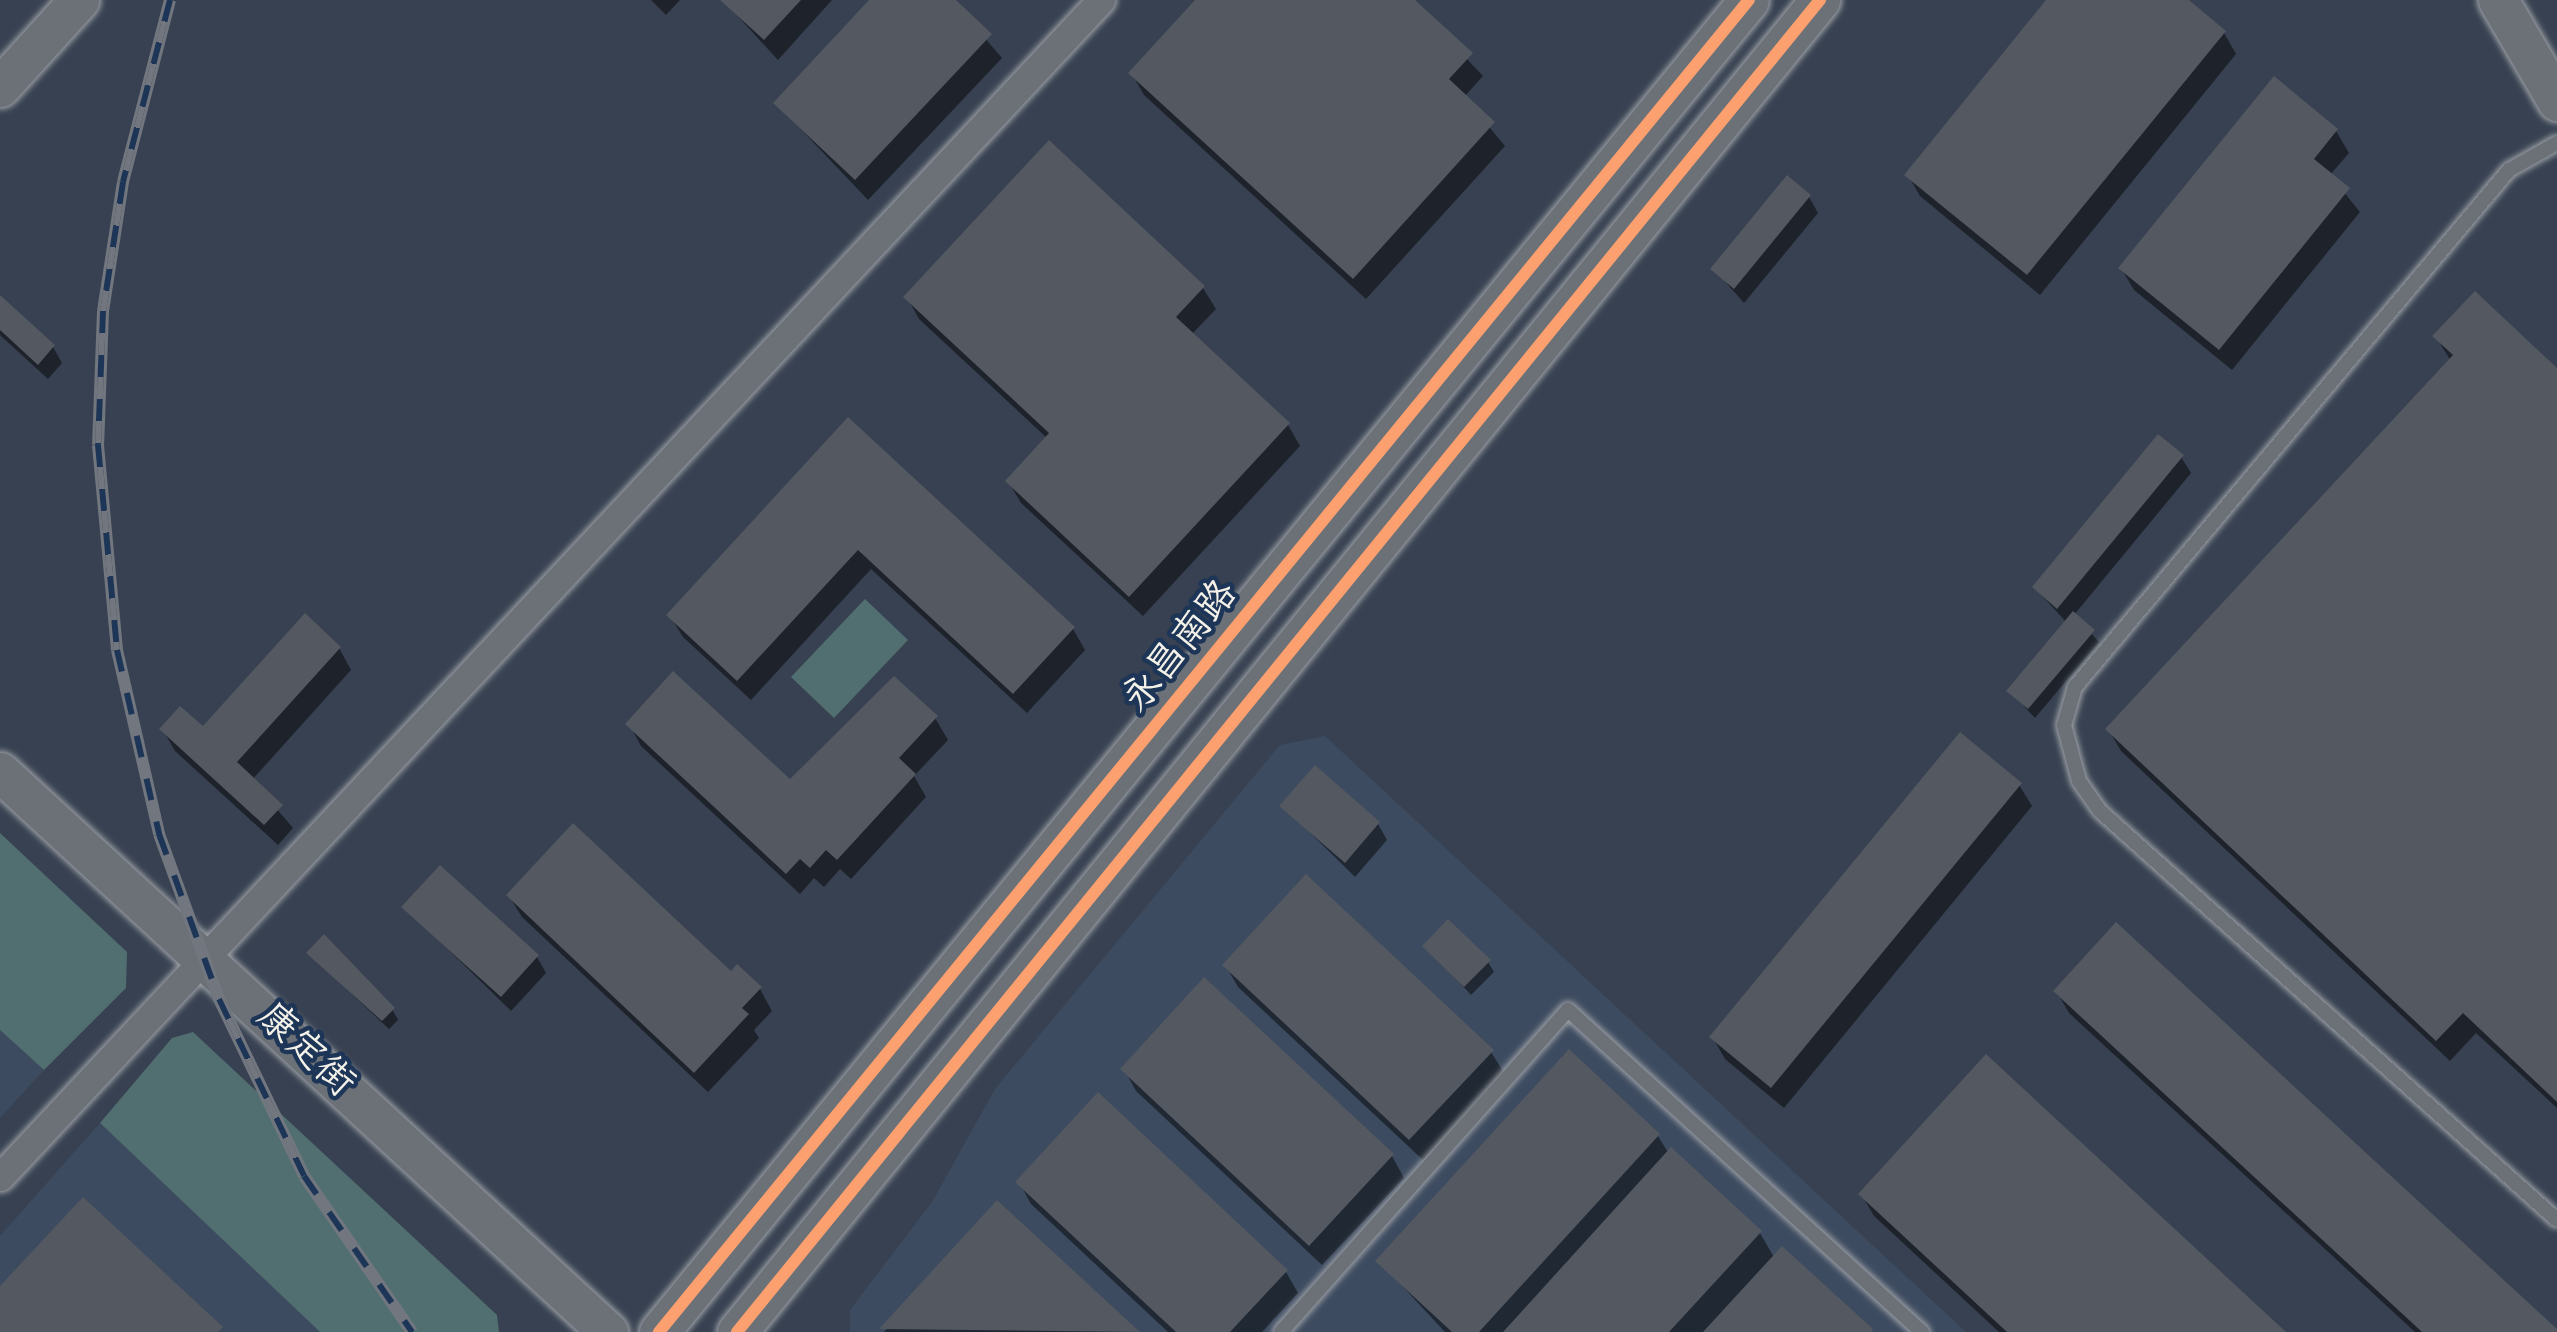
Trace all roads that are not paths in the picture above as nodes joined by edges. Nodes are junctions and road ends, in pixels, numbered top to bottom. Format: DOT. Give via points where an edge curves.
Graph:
graph roads {
  1 [pos="79,0"];
  2 [pos="1101,0"];
  3 [pos="1749,0"];
  4 [pos="1820,0"];
  5 [pos="2498,0"];
  6 [pos="0,87"];
  7 [pos="2557,101"];
  8 [pos="2557,143"];
  9 [pos="0,772"];
  10 [pos="205,958"];
  11 [pos="0,1177"];
  12 [pos="2557,1220"];
  13 [pos="608,1332"];
  14 [pos="659,1332"];
  15 [pos="737,1332"];
  16 [pos="1281,1332"];
  17 [pos="1922,1332"];
  1 -- 6 [label="street"];
  2 -- 10 [label="street"];
  3 -- 14 [label="street, 永昌南路"];
  4 -- 15 [label="street"];
  5 -- 7 [label="street"];
  8 -- 12 [label="lane" via="2509,170 2074,687 2064,725 2079,782 2100,811"];
  9 -- 10 [label="street, 康定街"];
  10 -- 11 [label="street"];
  10 -- 13 [label="street, 康定街"];
  16 -- 17 [label="lane" via="1568,1010"];
}
